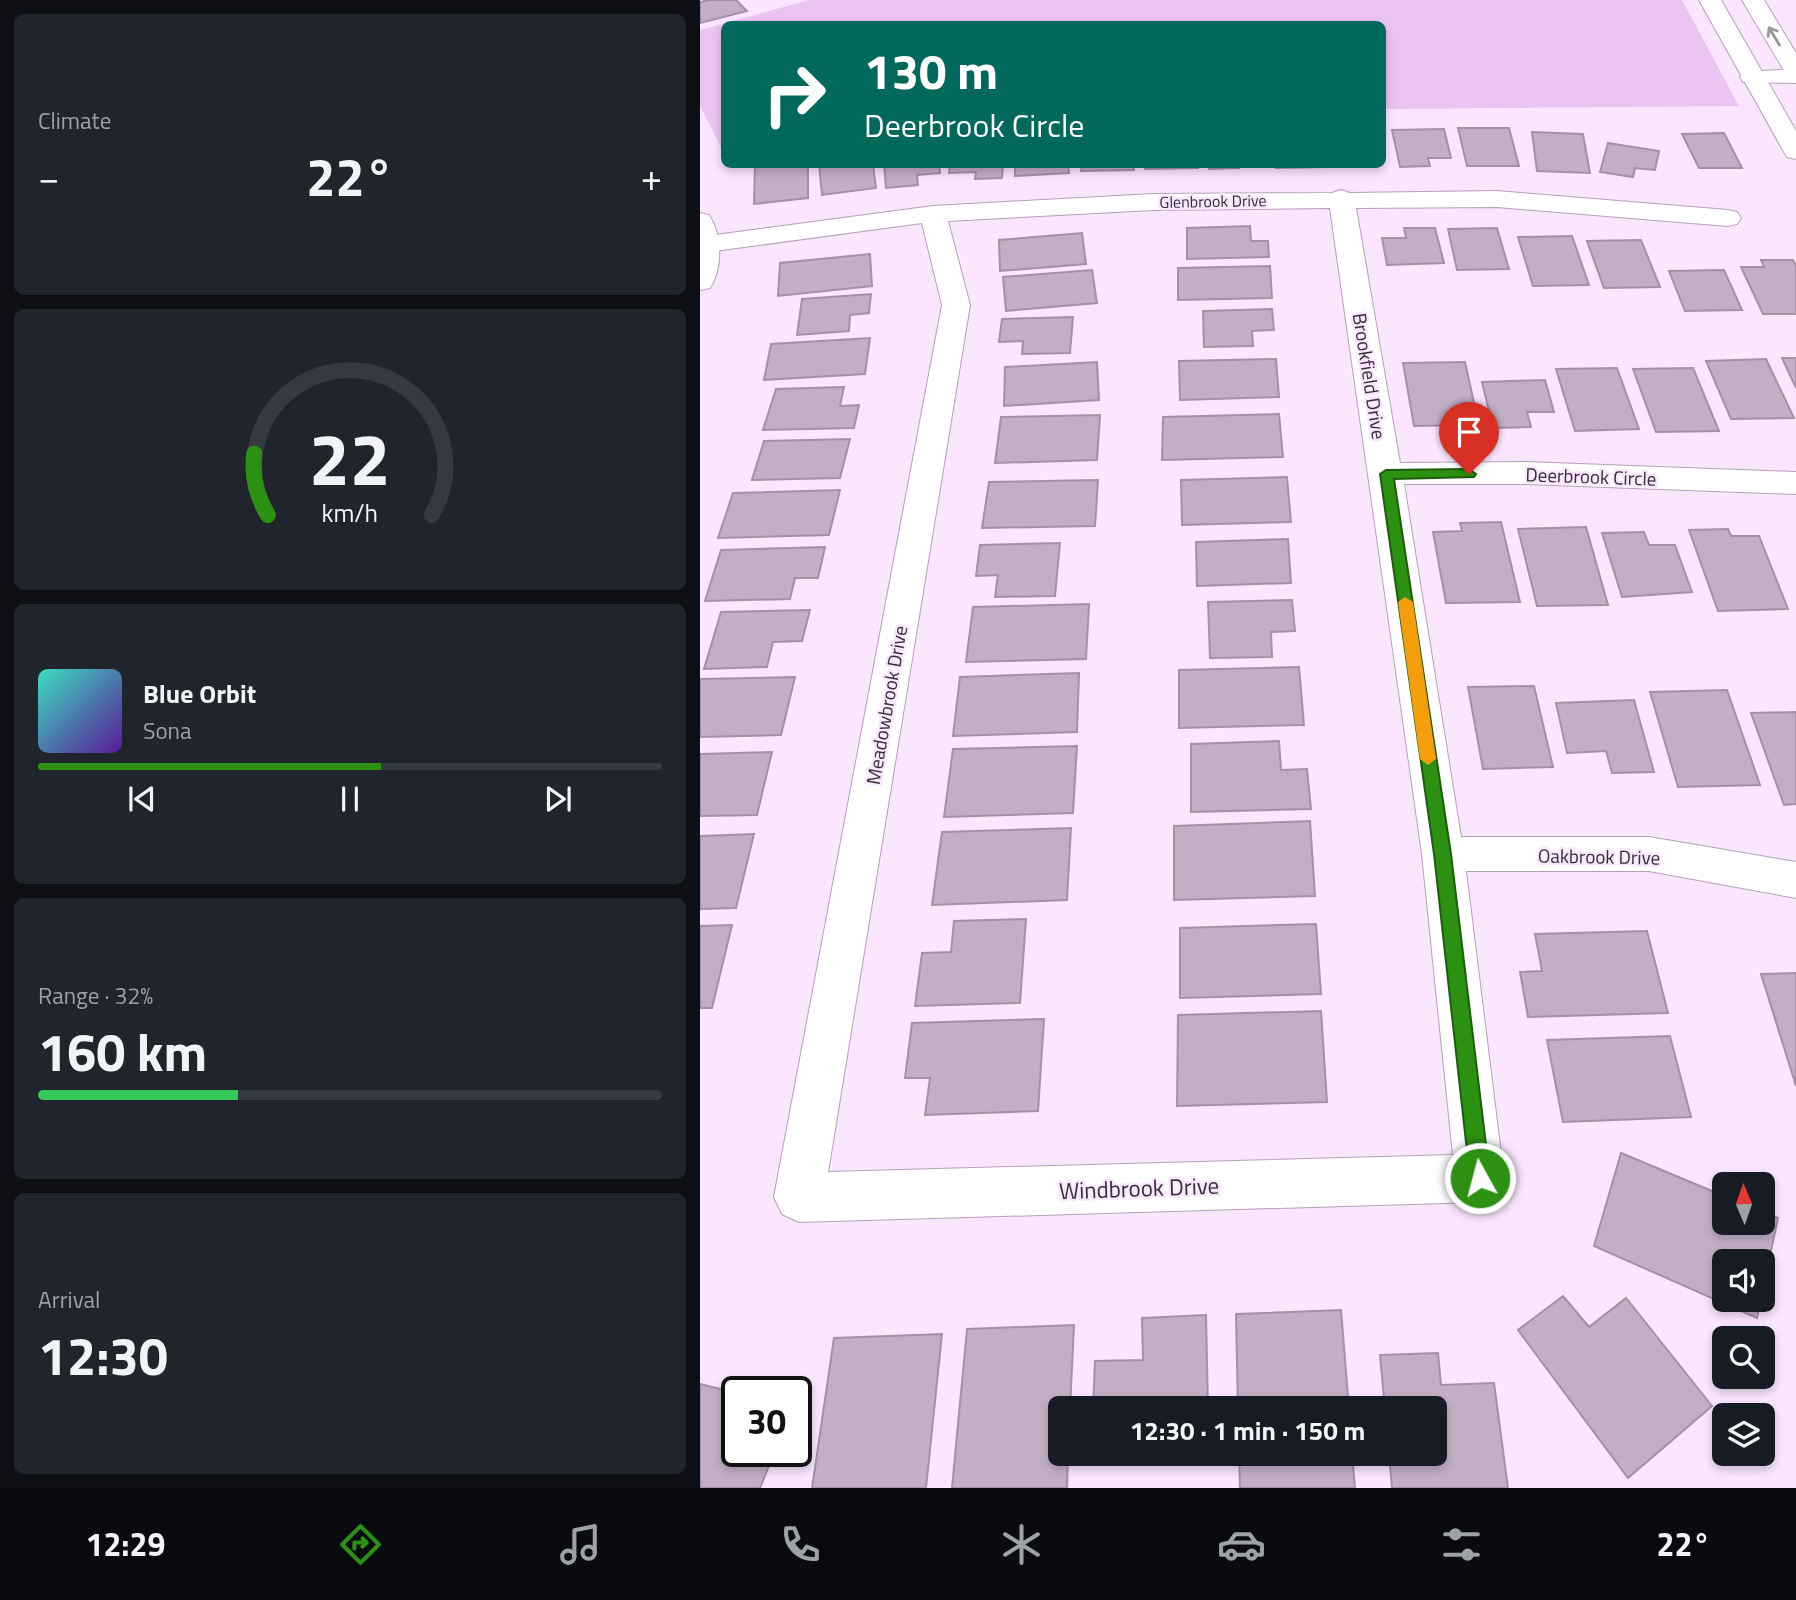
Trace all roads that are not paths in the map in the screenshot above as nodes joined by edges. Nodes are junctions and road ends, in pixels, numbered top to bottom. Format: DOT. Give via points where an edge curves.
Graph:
graph roads {
  1 [pos="1710,0"];
  2 [pos="1753,0"];
  3 [pos="1796,74"];
  4 [pos="1751,77"];
  5 [pos="1766,102"];
  6 [pos="1796,102"];
  7 [pos="1796,152"];
  8 [pos="1341,198"];
  9 [pos="933,214"];
  10 [pos="1728,218"];
  11 [pos="702,236"];
  12 [pos="700,282"];
  13 [pos="1386,474"];
  14 [pos="1796,483"];
  15 [pos="1443,854"];
  16 [pos="1796,880"];
  17 [pos="1480,1178"];
  18 [pos="799,1197"];
  1 -- 4 [label="street"];
  3 -- 2 [label="street, one-way"];
  3 -- 4 [label="street"];
  4 -- 5 [label="street"];
  5 -- 6 [label="street"];
  5 -- 7 [label="street"];
  8 -- 9 [label="street, Glenbrook Drive"];
  8 -- 10 [label="street, Glenbrook Drive" via="1497,199"];
  8 -- 13 [label="street, Brookfield Drive"];
  9 -- 11 [label="street, Glenbrook Drive"];
  9 -- 18 [label="street, Meadowbrook Drive" via="956,305"];
  11 -- 12 [label="street"];
  13 -- 14 [label="street, Deerbrook Circle" via="1525,473"];
  13 -- 15 [label="street, Brookfield Drive"];
  15 -- 16 [label="street, Oakbrook Drive" via="1649,854"];
  15 -- 17 [label="street, Brookfield Drive"];
  17 -- 18 [label="street, Windbrook Drive"];
}
